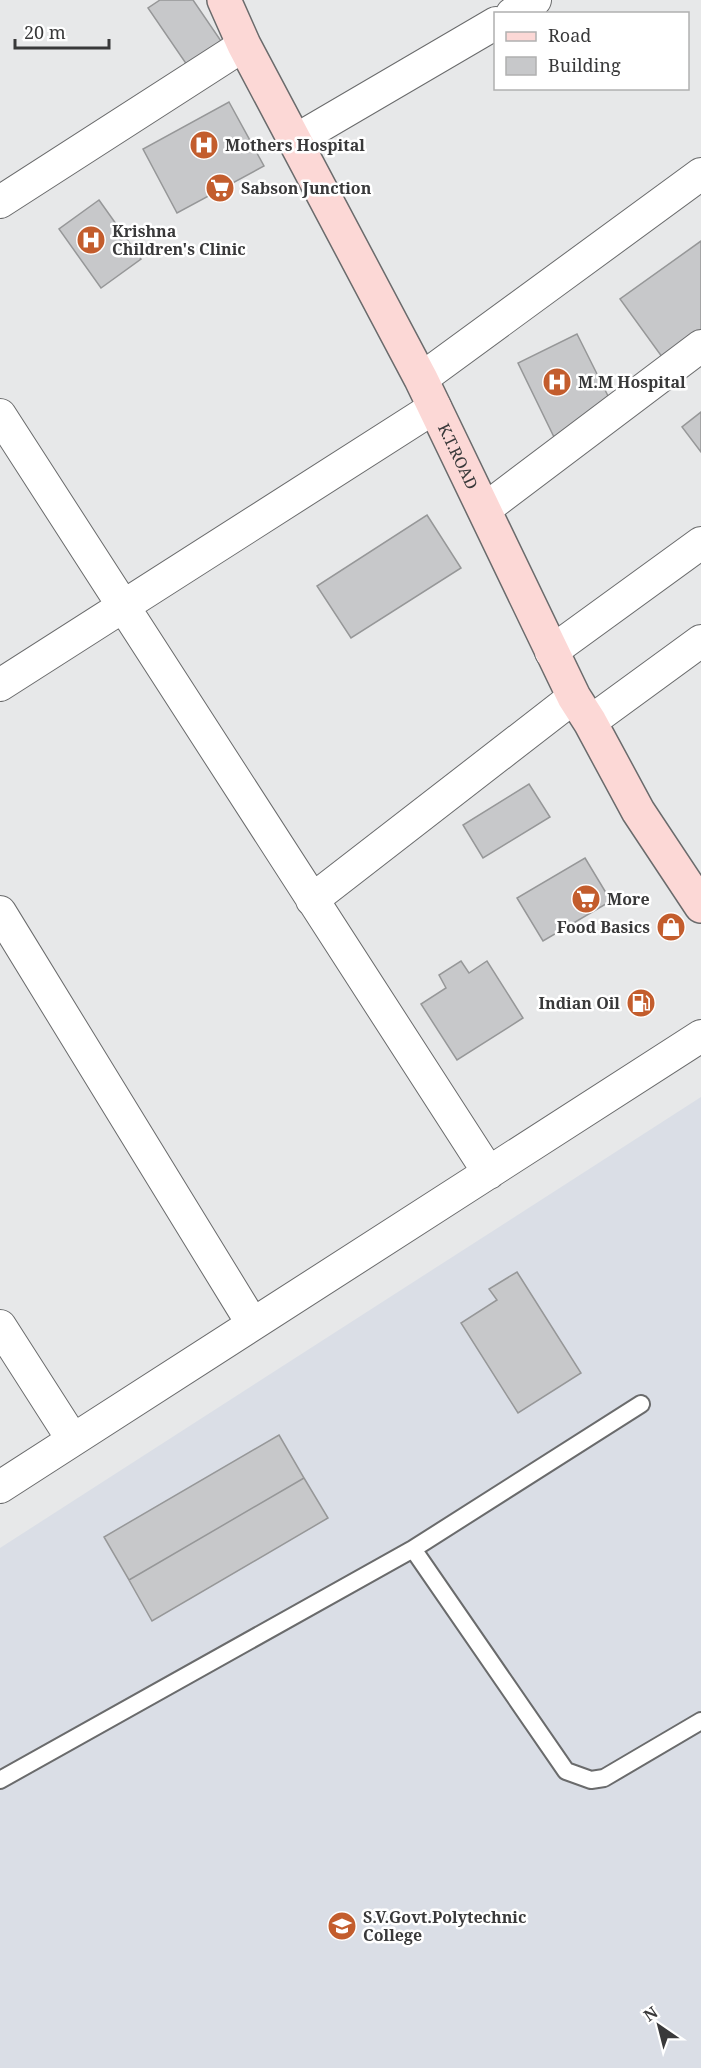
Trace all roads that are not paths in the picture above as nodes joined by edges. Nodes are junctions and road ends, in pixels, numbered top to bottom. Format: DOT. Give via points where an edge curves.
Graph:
graph roads {
  1 [pos="224,0"];
  2 [pos="535,0"];
  3 [pos="515,12"];
  4 [pos="494,24"];
  5 [pos="244,45"];
  6 [pos="296,140"];
  7 [pos="701,174"];
  8 [pos="0,202"];
  9 [pos="701,346"];
  10 [pos="428,393"];
  11 [pos="0,415"];
  12 [pos="485,509"];
  13 [pos="701,543"];
  14 [pos="123,607"];
  15 [pos="701,641"];
  16 [pos="551,652"];
  17 [pos="0,686"];
  18 [pos="582,710"];
  19 [pos="312,900"];
  20 [pos="701,906"];
  21 [pos="0,912"];
  22 [pos="701,1036"];
  23 [pos="489,1173"];
  24 [pos="252,1323"];
  25 [pos="0,1326"];
  26 [pos="641,1404"];
  27 [pos="73,1440"];
  28 [pos="0,1487"];
  29 [pos="413,1549"];
  30 [pos="701,1720"];
  31 [pos="0,1780"];
  1 -- 5 [label="main road, K.T.ROAD"];
  2 -- 3 [label="street"];
  4 -- 6 [label="street"];
  5 -- 6 [label="main road, K.T.ROAD"];
  5 -- 8 [label="street"];
  6 -- 10 [label="main road, K.T.ROAD"];
  7 -- 10 [label="street"];
  9 -- 12 [label="street"];
  10 -- 12 [label="main road, K.T.ROAD"];
  10 -- 14 [label="street"];
  11 -- 14 [label="street"];
  12 -- 16 [label="main road, K.T.ROAD"];
  13 -- 16 [label="street"];
  14 -- 17 [label="street"];
  14 -- 19 [label="street"];
  15 -- 18 [label="street"];
  16 -- 18 [label="main road, K.T.ROAD"];
  18 -- 19 [label="street"];
  18 -- 20 [label="main road, K.T.ROAD" via="638,811"];
  19 -- 23 [label="street"];
  21 -- 24 [label="street"];
  22 -- 23 [label="street"];
  23 -- 24 [label="street"];
  24 -- 27 [label="street"];
  25 -- 27 [label="street"];
  26 -- 29 [label="lane"];
  27 -- 28 [label="street"];
  29 -- 30 [label="lane" via="566,1771 591,1780 604,1778"];
  29 -- 31 [label="lane"];
}
